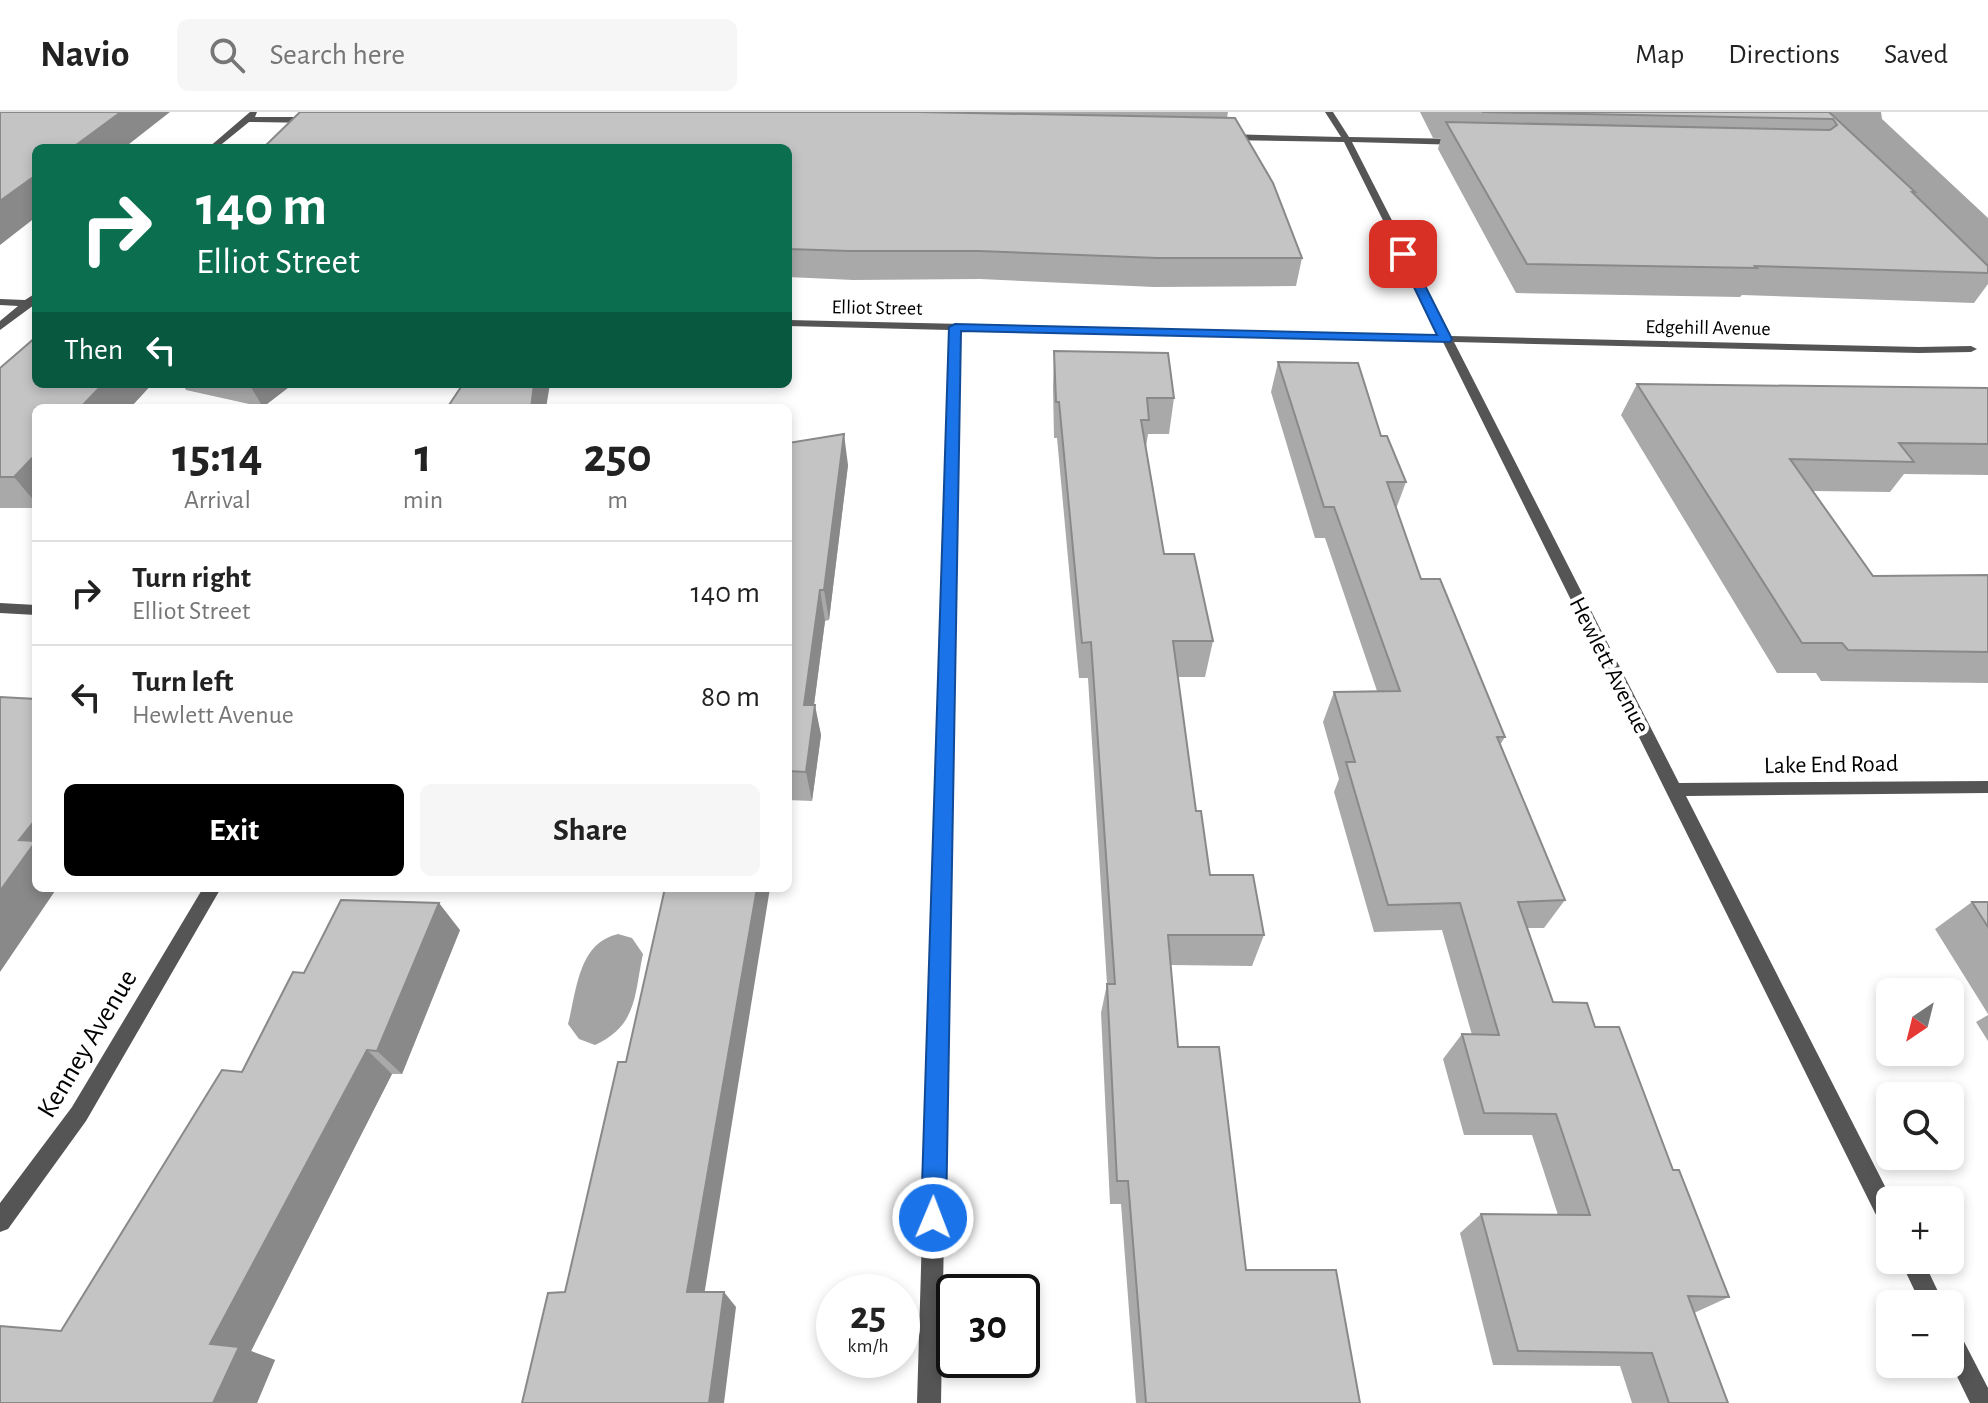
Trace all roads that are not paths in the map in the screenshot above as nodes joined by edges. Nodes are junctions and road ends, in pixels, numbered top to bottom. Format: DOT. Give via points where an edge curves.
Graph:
graph roads {
  1 [pos="255,112"];
  2 [pos="1329,112"];
  3 [pos="247,119"];
  4 [pos="326,120"];
  5 [pos="1212,136"];
  6 [pos="1347,140"];
  7 [pos="1472,142"];
  8 [pos="217,144"];
  9 [pos="32,301"];
  10 [pos="0,302"];
  11 [pos="32,302"];
  12 [pos="792,323"];
  13 [pos="0,327"];
  14 [pos="955,327"];
  15 [pos="1445,339"];
  16 [pos="1971,349"];
  17 [pos="0,608"];
  18 [pos="32,610"];
  19 [pos="1988,787"];
  20 [pos="1674,790"];
  21 [pos="210,892"];
  22 [pos="1876,1191"];
  23 [pos="0,1221"];
  24 [pos="1964,1366"];
  25 [pos="929,1403"];
  26 [pos="1983,1403"];
  1 -- 3 [label="street"];
  2 -- 6 [label="street, Hewlett Avenue"];
  3 -- 4 [label="street"];
  3 -- 8 [label="street"];
  5 -- 6 [label="street"];
  6 -- 7 [label="street"];
  6 -- 15 [label="street, Hewlett Avenue"];
  9 -- 10 [label="street"];
  11 -- 13 [label="street"];
  12 -- 14 [label="street, Elliot Street"];
  14 -- 15 [label="street, Elliot Street"];
  14 -- 25 [label="street"];
  15 -- 16 [label="street, Edgehill Avenue"];
  15 -- 20 [label="street, Hewlett Avenue"];
  17 -- 18 [label="street"];
  19 -- 20 [label="street, Lake End Road"];
  20 -- 22 [label="street, Hewlett Avenue"];
  21 -- 23 [label="street, Kenney Avenue" via="79,1114"];
  24 -- 26 [label="street"];
}
